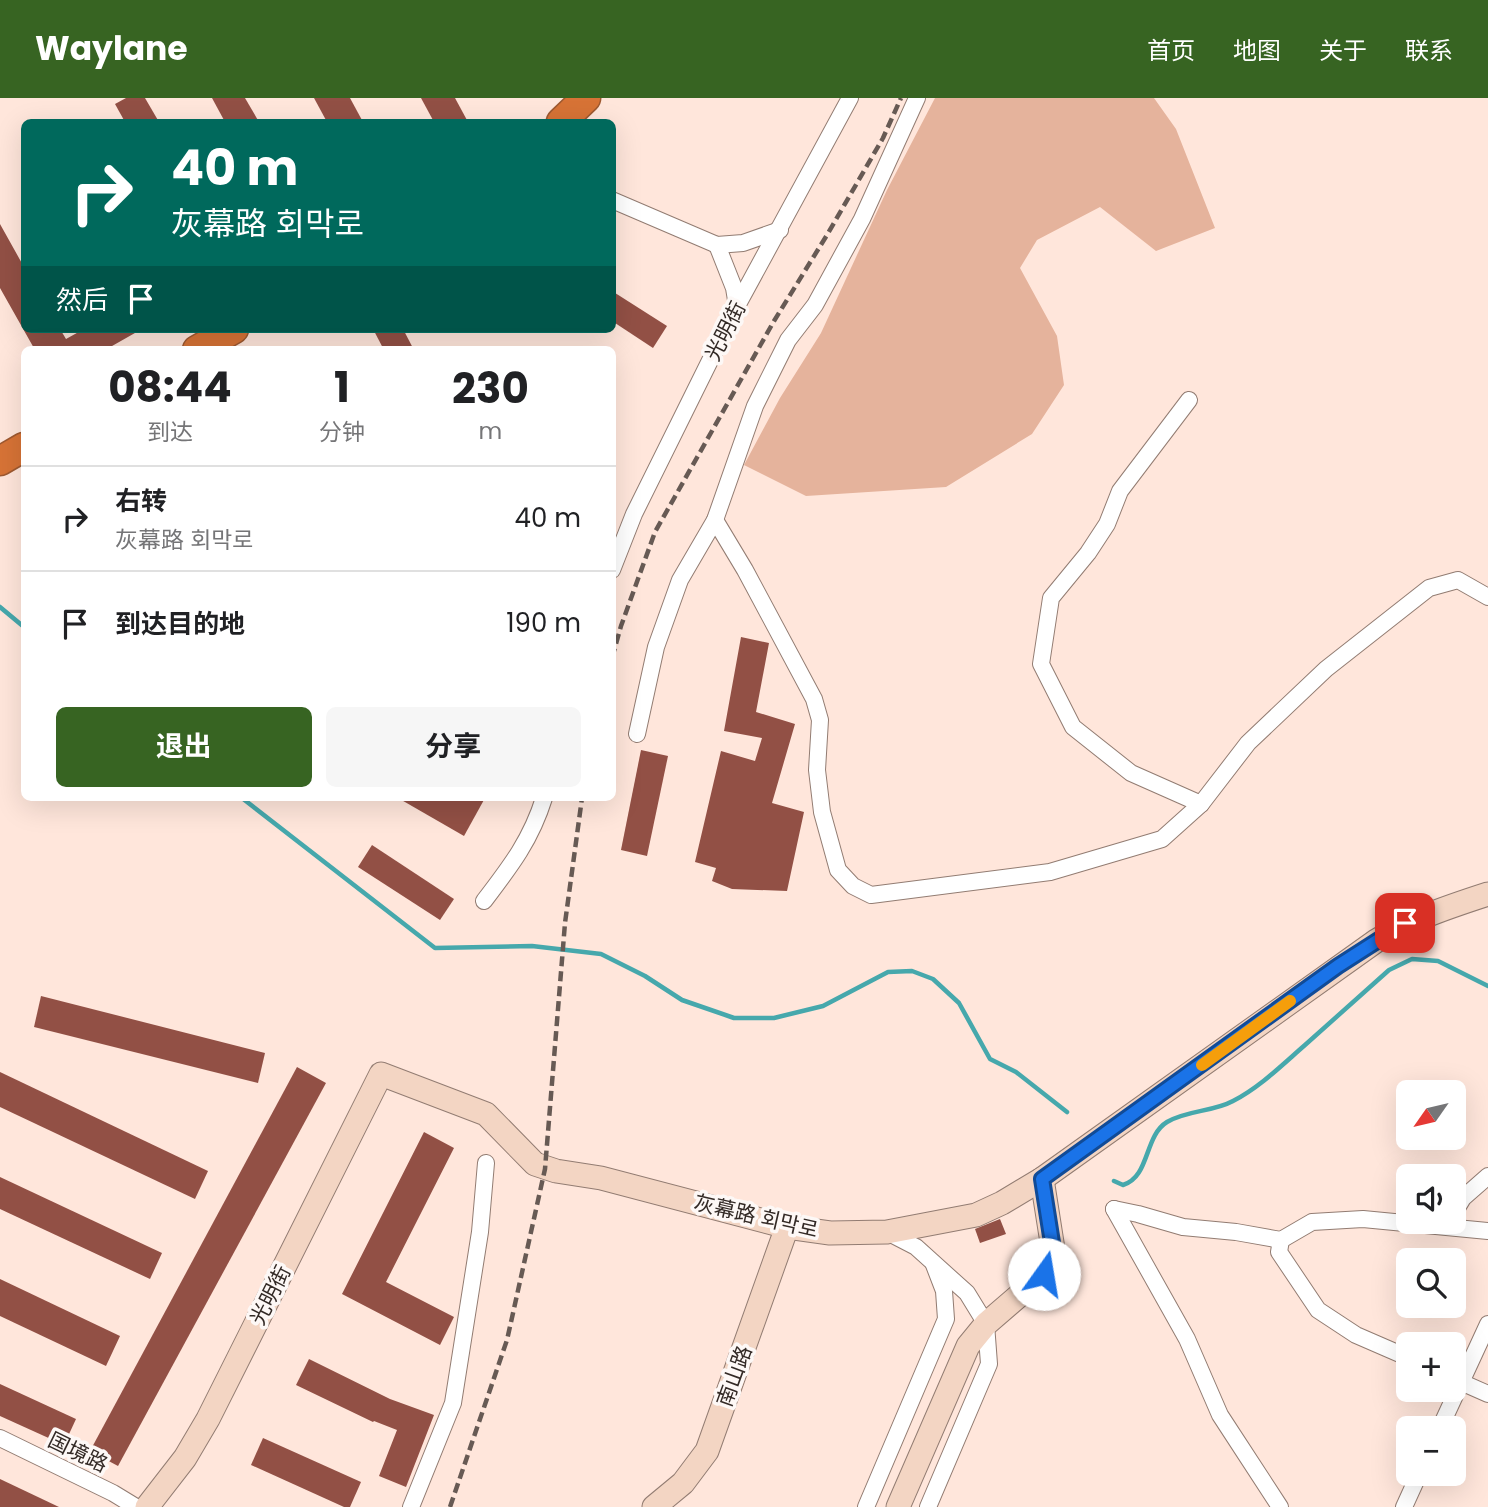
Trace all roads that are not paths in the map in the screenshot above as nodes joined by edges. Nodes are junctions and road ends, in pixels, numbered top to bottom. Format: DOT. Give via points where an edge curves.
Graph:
graph roads {
  1 [pos="586,98"];
  2 [pos="850,98"];
  3 [pos="917,98"];
  4 [pos="564,119"];
  5 [pos="616,203"];
  6 [pos="780,230"];
  7 [pos="717,245"];
  8 [pos="737,306"];
  9 [pos="227,333"];
  10 [pos="204,346"];
  11 [pos="1189,400"];
  12 [pos="21,449"];
  13 [pos="0,461"];
  14 [pos="715,520"];
  15 [pos="616,560"];
  16 [pos="1488,597"];
  17 [pos="637,734"];
  18 [pos="543,801"];
  19 [pos="1201,804"];
  20 [pos="1488,894"];
  21 [pos="484,901"];
  22 [pos="380,1074"];
  23 [pos="486,1163"];
  24 [pos="1488,1176"];
  25 [pos="1042,1179"];
  26 [pos="1466,1195"];
  27 [pos="1396,1219"];
  28 [pos="1466,1225"];
  29 [pos="787,1227"];
  30 [pos="1488,1231"];
  31 [pos="887,1232"];
  32 [pos="1281,1240"];
  33 [pos="933,1262"];
  34 [pos="986,1324"];
  35 [pos="1488,1324"];
  36 [pos="1396,1352"];
  37 [pos="1466,1365"];
  38 [pos="1466,1384"];
  39 [pos="1488,1394"];
  40 [pos="0,1438"];
  41 [pos="1414,1486"];
  42 [pos="136,1507"];
  43 [pos="146,1507"];
  44 [pos="411,1507"];
  45 [pos="654,1507"];
  46 [pos="866,1507"];
  47 [pos="898,1507"];
  48 [pos="928,1507"];
  49 [pos="1280,1507"];
  50 [pos="1404,1507"];
  1 -- 4 [label="highway"];
  2 -- 6 [label="street, 光明街"];
  3 -- 14 [label="street" via="862,219 815,306 788,340 755,406"];
  5 -- 7 [label="street"];
  6 -- 7 [label="street" via="743,243"];
  6 -- 8 [label="street, 光明街"];
  7 -- 8 [label="street"];
  8 -- 15 [label="street, 光明街"];
  9 -- 10 [label="highway"];
  11 -- 19 [label="street" via="1120,491 1107,524 1051,598 1041,663 1073,727 1131,773"];
  12 -- 13 [label="highway"];
  14 -- 17 [label="street" via="680,580 660,636"];
  14 -- 19 [label="street" via="814,699 820,720 817,770 822,812 838,870 853,886 871,895 1050,872 1162,839"];
  16 -- 19 [label="street" via="1458,580 1429,588 1326,669 1248,743"];
  18 -- 21 [label="street" via="519,856"];
  20 -- 25 [label="main road, 灰幕路 회막로" via="1405,923 1376,941"];
  22 -- 29 [label="main road, 灰幕路 회막로" via="486,1114 535,1164 545,1168 601,1178"];
  22 -- 43 [label="main road, 光明街" via="208,1419 186,1458"];
  23 -- 44 [label="street" via="453,1403"];
  24 -- 26 [label="street"];
  25 -- 31 [label="main road, 灰幕路 회막로" via="976,1215"];
  25 -- 34 [label="main road" via="1053,1249 1050,1262 1033,1285"];
  27 -- 32 [label="street" via="1312,1222"];
  28 -- 30 [label="street"];
  29 -- 31 [label="main road, 灰幕路 회막로" via="830,1233"];
  29 -- 45 [label="main road, 南山路" via="707,1451 683,1483"];
  31 -- 33 [label="street"];
  32 -- 36 [label="street" via="1279,1252 1318,1310 1356,1335"];
  32 -- 49 [label="street" via="1184,1227 1114,1209 1187,1339 1220,1415"];
  33 -- 34 [label="street" via="967,1293"];
  33 -- 46 [label="street" via="944,1291 946,1318"];
  34 -- 47 [label="main road" via="968,1346"];
  34 -- 48 [label="street" via="989,1364"];
  35 -- 37 [label="street"];
  38 -- 39 [label="street"];
  40 -- 42 [label="street, 国境路"];
  41 -- 50 [label="street"];
}
